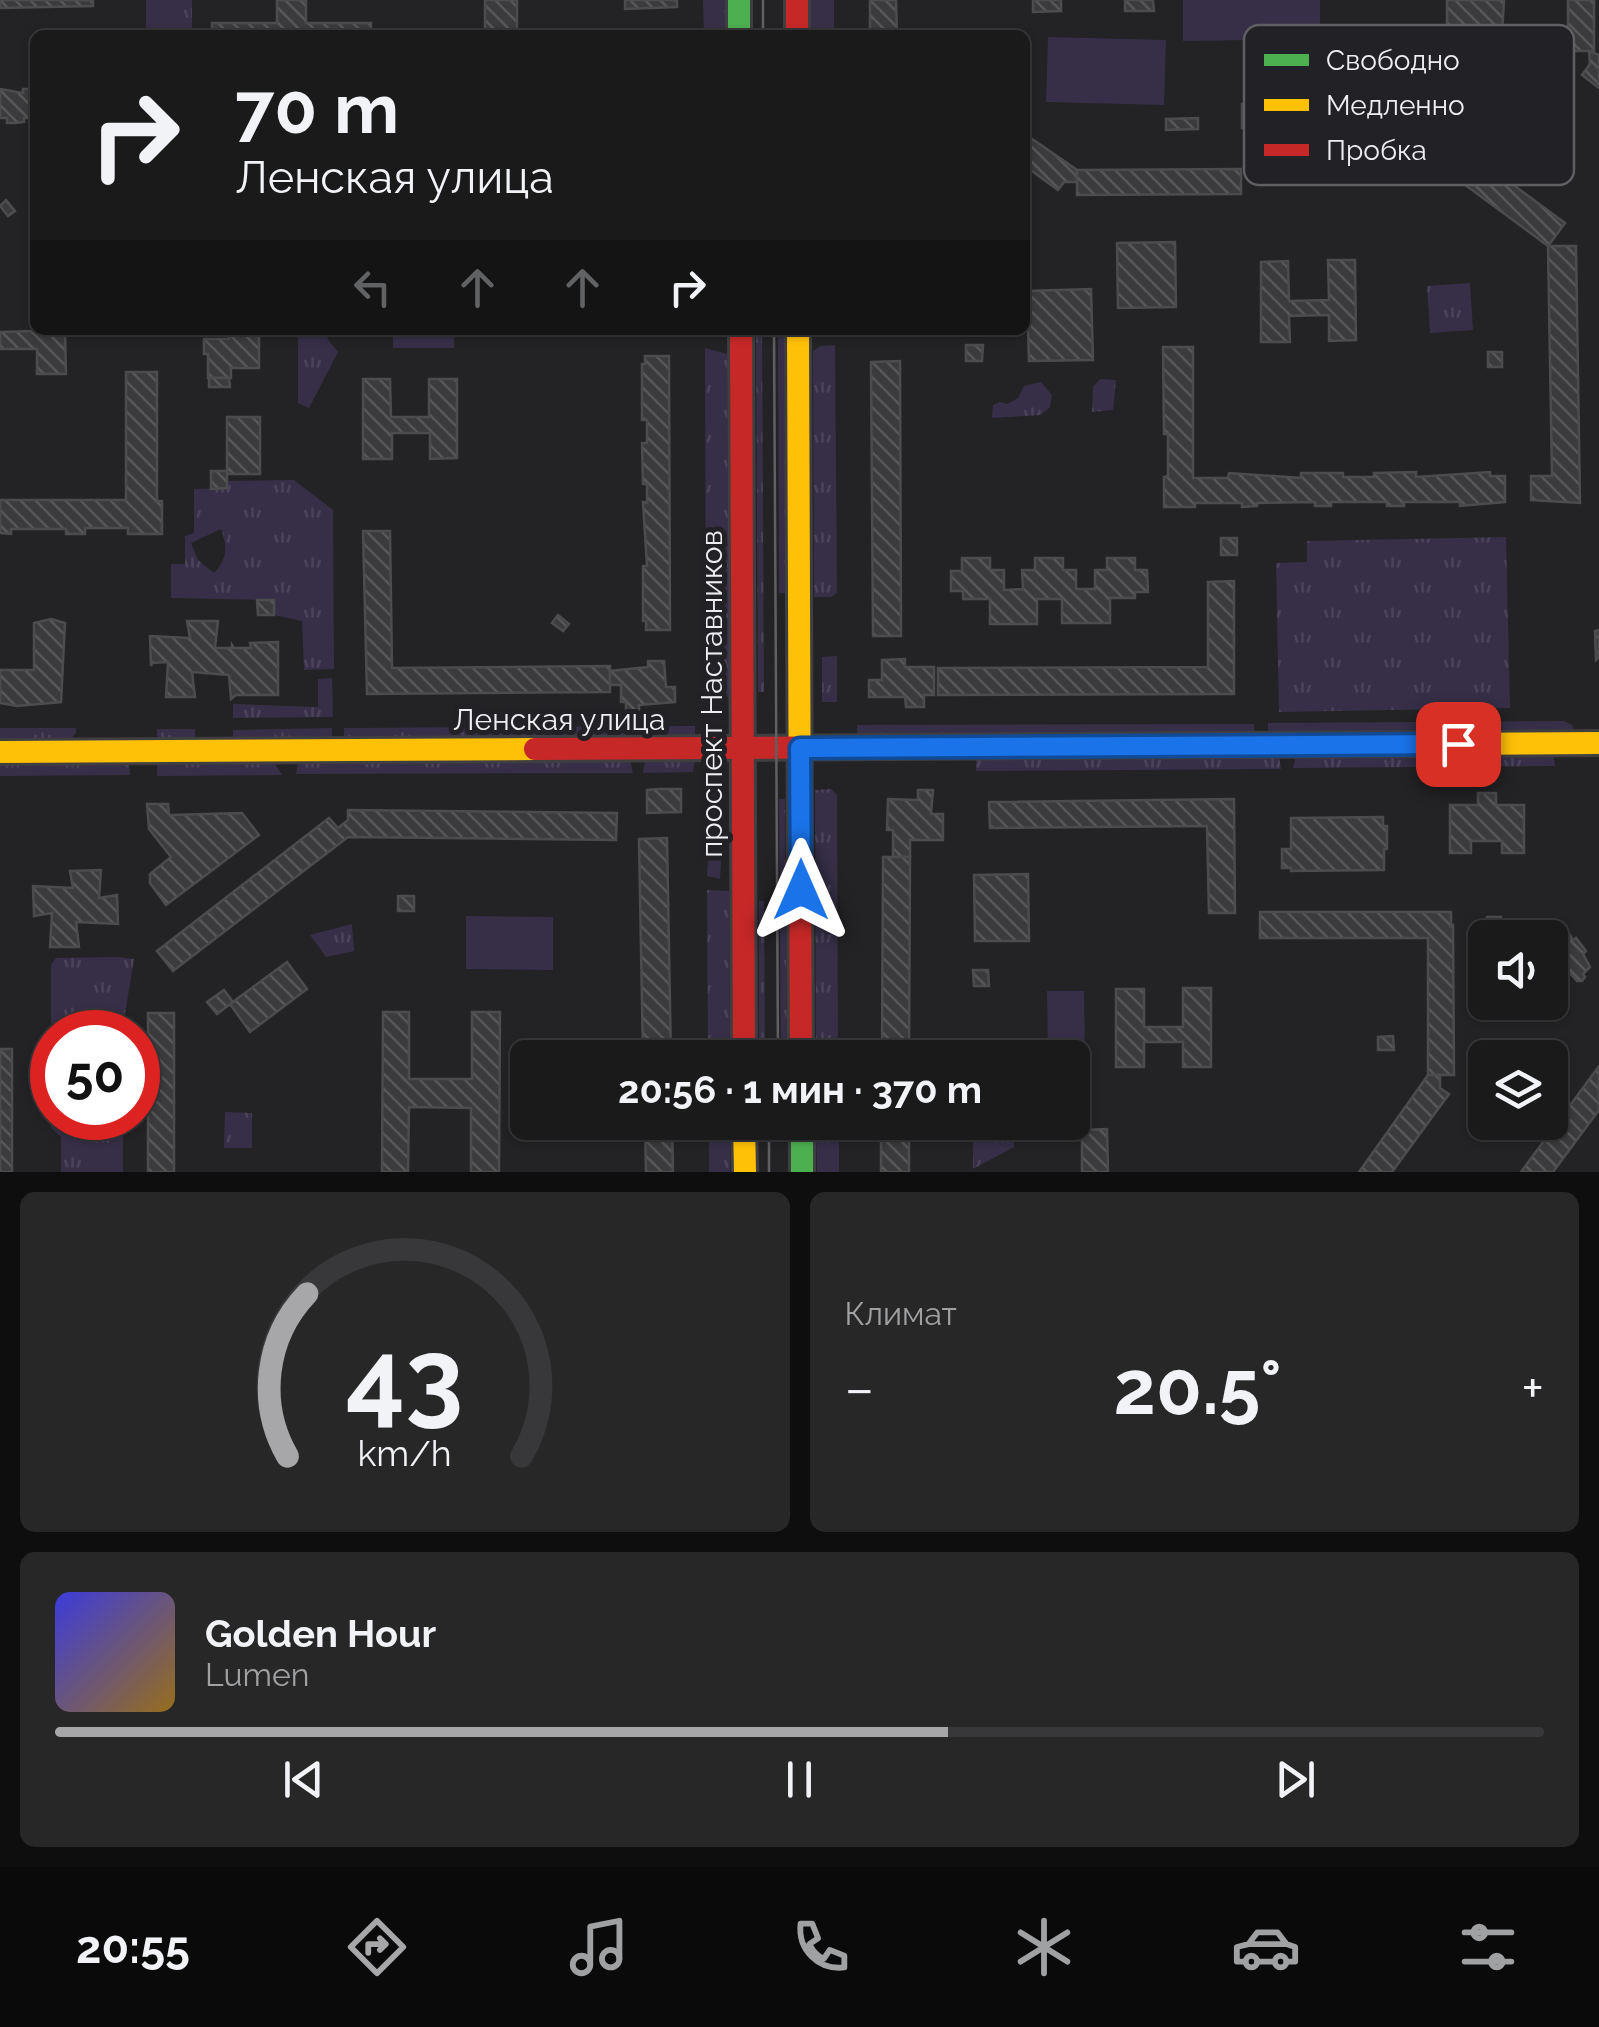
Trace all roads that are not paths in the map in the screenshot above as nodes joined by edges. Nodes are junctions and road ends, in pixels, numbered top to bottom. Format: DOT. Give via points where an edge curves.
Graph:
graph roads {
  1 [pos="739,0"];
  2 [pos="797,0"];
  3 [pos="739,30"];
  4 [pos="797,30"];
  5 [pos="740,335"];
  6 [pos="798,335"];
  7 [pos="1599,743"];
  8 [pos="800,748"];
  9 [pos="742,749"];
  10 [pos="0,752"];
  11 [pos="744,1040"];
  12 [pos="802,1040"];
  13 [pos="744,1140"];
  14 [pos="802,1140"];
  15 [pos="744,1172"];
  16 [pos="802,1172"];
  1 -- 3 [label="main road"];
  2 -- 4 [label="main road"];
  5 -- 9 [label="main road, проспект Наставников"];
  6 -- 8 [label="main road"];
  7 -- 8 [label="main road, Ленская улица"];
  8 -- 9 [label="main road, Ленская улица"];
  8 -- 12 [label="main road"];
  9 -- 10 [label="main road, Ленская улица"];
  9 -- 11 [label="main road, проспект Наставников"];
  13 -- 15 [label="main road"];
  14 -- 16 [label="main road"];
}
